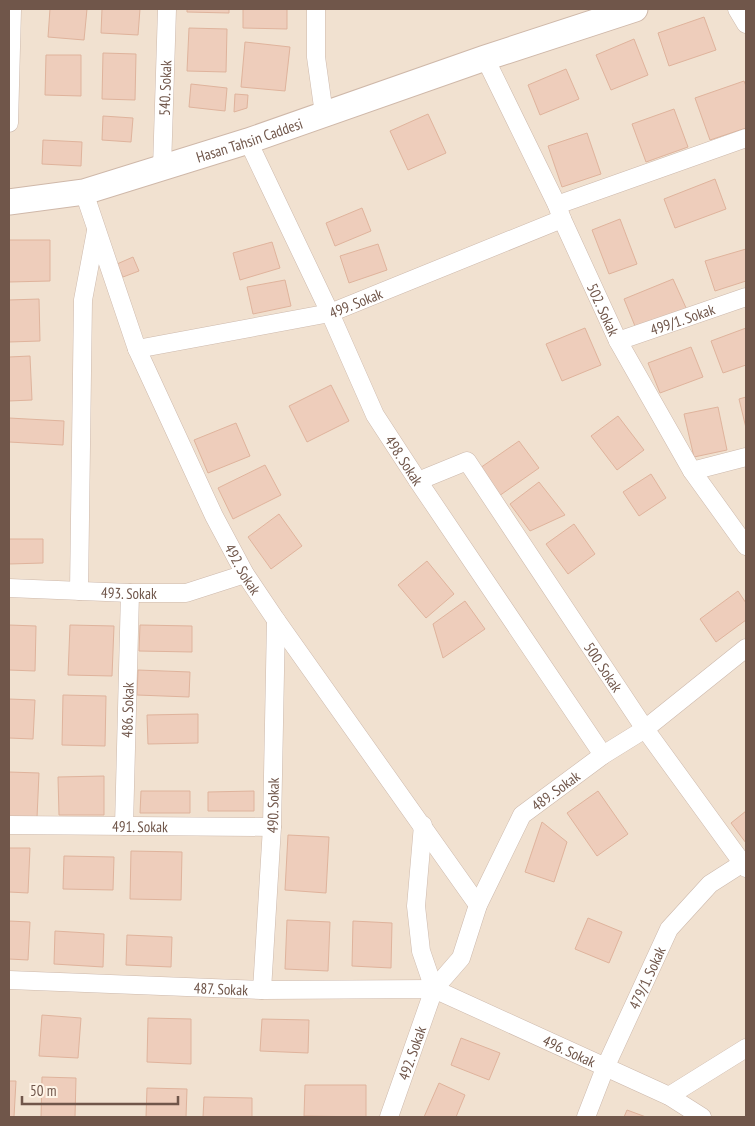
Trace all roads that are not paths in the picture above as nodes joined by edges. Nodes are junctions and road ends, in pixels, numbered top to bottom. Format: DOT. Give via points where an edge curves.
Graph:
graph roads {
  1 [pos="12,9"];
  2 [pos="167,9"];
  3 [pos="316,9"];
  4 [pos="635,9"];
  5 [pos="737,9"];
  6 [pos="592,15"];
  7 [pos="746,24"];
  8 [pos="10,45"];
  9 [pos="485,58"];
  10 [pos="324,114"];
  11 [pos="9,123"];
  12 [pos="746,138"];
  13 [pos="248,142"];
  14 [pos="162,168"];
  15 [pos="84,192"];
  16 [pos="9,202"];
  17 [pos="559,212"];
  18 [pos="96,231"];
  19 [pos="746,297"];
  20 [pos="330,313"];
  21 [pos="618,341"];
  22 [pos="137,349"];
  23 [pos="746,457"];
  24 [pos="692,470"];
  25 [pos="418,481"];
  26 [pos="746,546"];
  27 [pos="245,574"];
  28 [pos="9,588"];
  29 [pos="79,590"];
  30 [pos="130,593"];
  31 [pos="276,620"];
  32 [pos="746,648"];
  33 [pos="645,729"];
  34 [pos="603,755"];
  35 [pos="9,825"];
  36 [pos="423,825"];
  37 [pos="124,826"];
  38 [pos="272,827"];
  39 [pos="745,864"];
  40 [pos="478,905"];
  41 [pos="9,980"];
  42 [pos="262,990"];
  43 [pos="434,990"];
  44 [pos="746,1048"];
  45 [pos="605,1068"];
  46 [pos="669,1096"];
  47 [pos="389,1117"];
  48 [pos="586,1117"];
  49 [pos="702,1117"];
  1 -- 8 [label="street"];
  2 -- 14 [label="street, 540. Sokak"];
  3 -- 10 [label="street" via="316,57"];
  4 -- 6 [label="street, Hasan Tahsin Caddesi"];
  5 -- 7 [label="street"];
  6 -- 9 [label="street, Hasan Tahsin Caddesi"];
  8 -- 11 [label="street"];
  9 -- 10 [label="street, Hasan Tahsin Caddesi"];
  9 -- 17 [label="street, 502. Sokak"];
  10 -- 13 [label="street, Hasan Tahsin Caddesi"];
  12 -- 17 [label="street, 499. Sokak"];
  13 -- 14 [label="street, Hasan Tahsin Caddesi"];
  13 -- 20 [label="street, 498. Sokak"];
  14 -- 15 [label="street, Hasan Tahsin Caddesi"];
  15 -- 16 [label="street, Hasan Tahsin Caddesi"];
  15 -- 18 [label="street, 492. Sokak"];
  17 -- 20 [label="street, 499. Sokak"];
  17 -- 21 [label="street, 502. Sokak"];
  18 -- 22 [label="street, 492. Sokak"];
  18 -- 29 [label="street" via="83,300"];
  19 -- 21 [label="street, 499/1. Sokak"];
  20 -- 22 [label="street, 499. Sokak"];
  20 -- 25 [label="street, 498. Sokak" via="375,415"];
  21 -- 24 [label="street, 502. Sokak"];
  22 -- 27 [label="street, 492. Sokak" via="214,516"];
  23 -- 24 [label="street"];
  24 -- 26 [label="street, 502. Sokak"];
  25 -- 33 [label="street, 500. Sokak" via="467,462"];
  25 -- 34 [label="street, 498. Sokak"];
  27 -- 30 [label="street, 493. Sokak" via="186,593"];
  27 -- 31 [label="street, 492. Sokak"];
  28 -- 29 [label="street, 493. Sokak"];
  29 -- 30 [label="street, 493. Sokak"];
  30 -- 37 [label="street, 486. Sokak"];
  31 -- 36 [label="street, 492. Sokak"];
  31 -- 38 [label="street, 490. Sokak"];
  32 -- 33 [label="street, 489. Sokak"];
  33 -- 34 [label="street, 489. Sokak"];
  33 -- 39 [label="street, 500. Sokak"];
  34 -- 40 [label="street, 489. Sokak" via="522,814"];
  35 -- 37 [label="street, 491. Sokak"];
  36 -- 40 [label="street, 492. Sokak"];
  36 -- 43 [label="street" via="416,906 421,950"];
  37 -- 38 [label="street, 491. Sokak"];
  38 -- 42 [label="street, 490. Sokak"];
  39 -- 45 [label="street, 479/1. Sokak" via="710,884 669,929"];
  40 -- 43 [label="street, 489. Sokak" via="461,958"];
  41 -- 42 [label="street, 487. Sokak"];
  42 -- 43 [label="street, 487. Sokak"];
  43 -- 45 [label="street, 496. Sokak"];
  43 -- 47 [label="street, 492. Sokak"];
  44 -- 46 [label="street"];
  45 -- 46 [label="street, 496. Sokak"];
  45 -- 48 [label="street, 479/1. Sokak"];
  46 -- 49 [label="street, 496. Sokak"];
}
